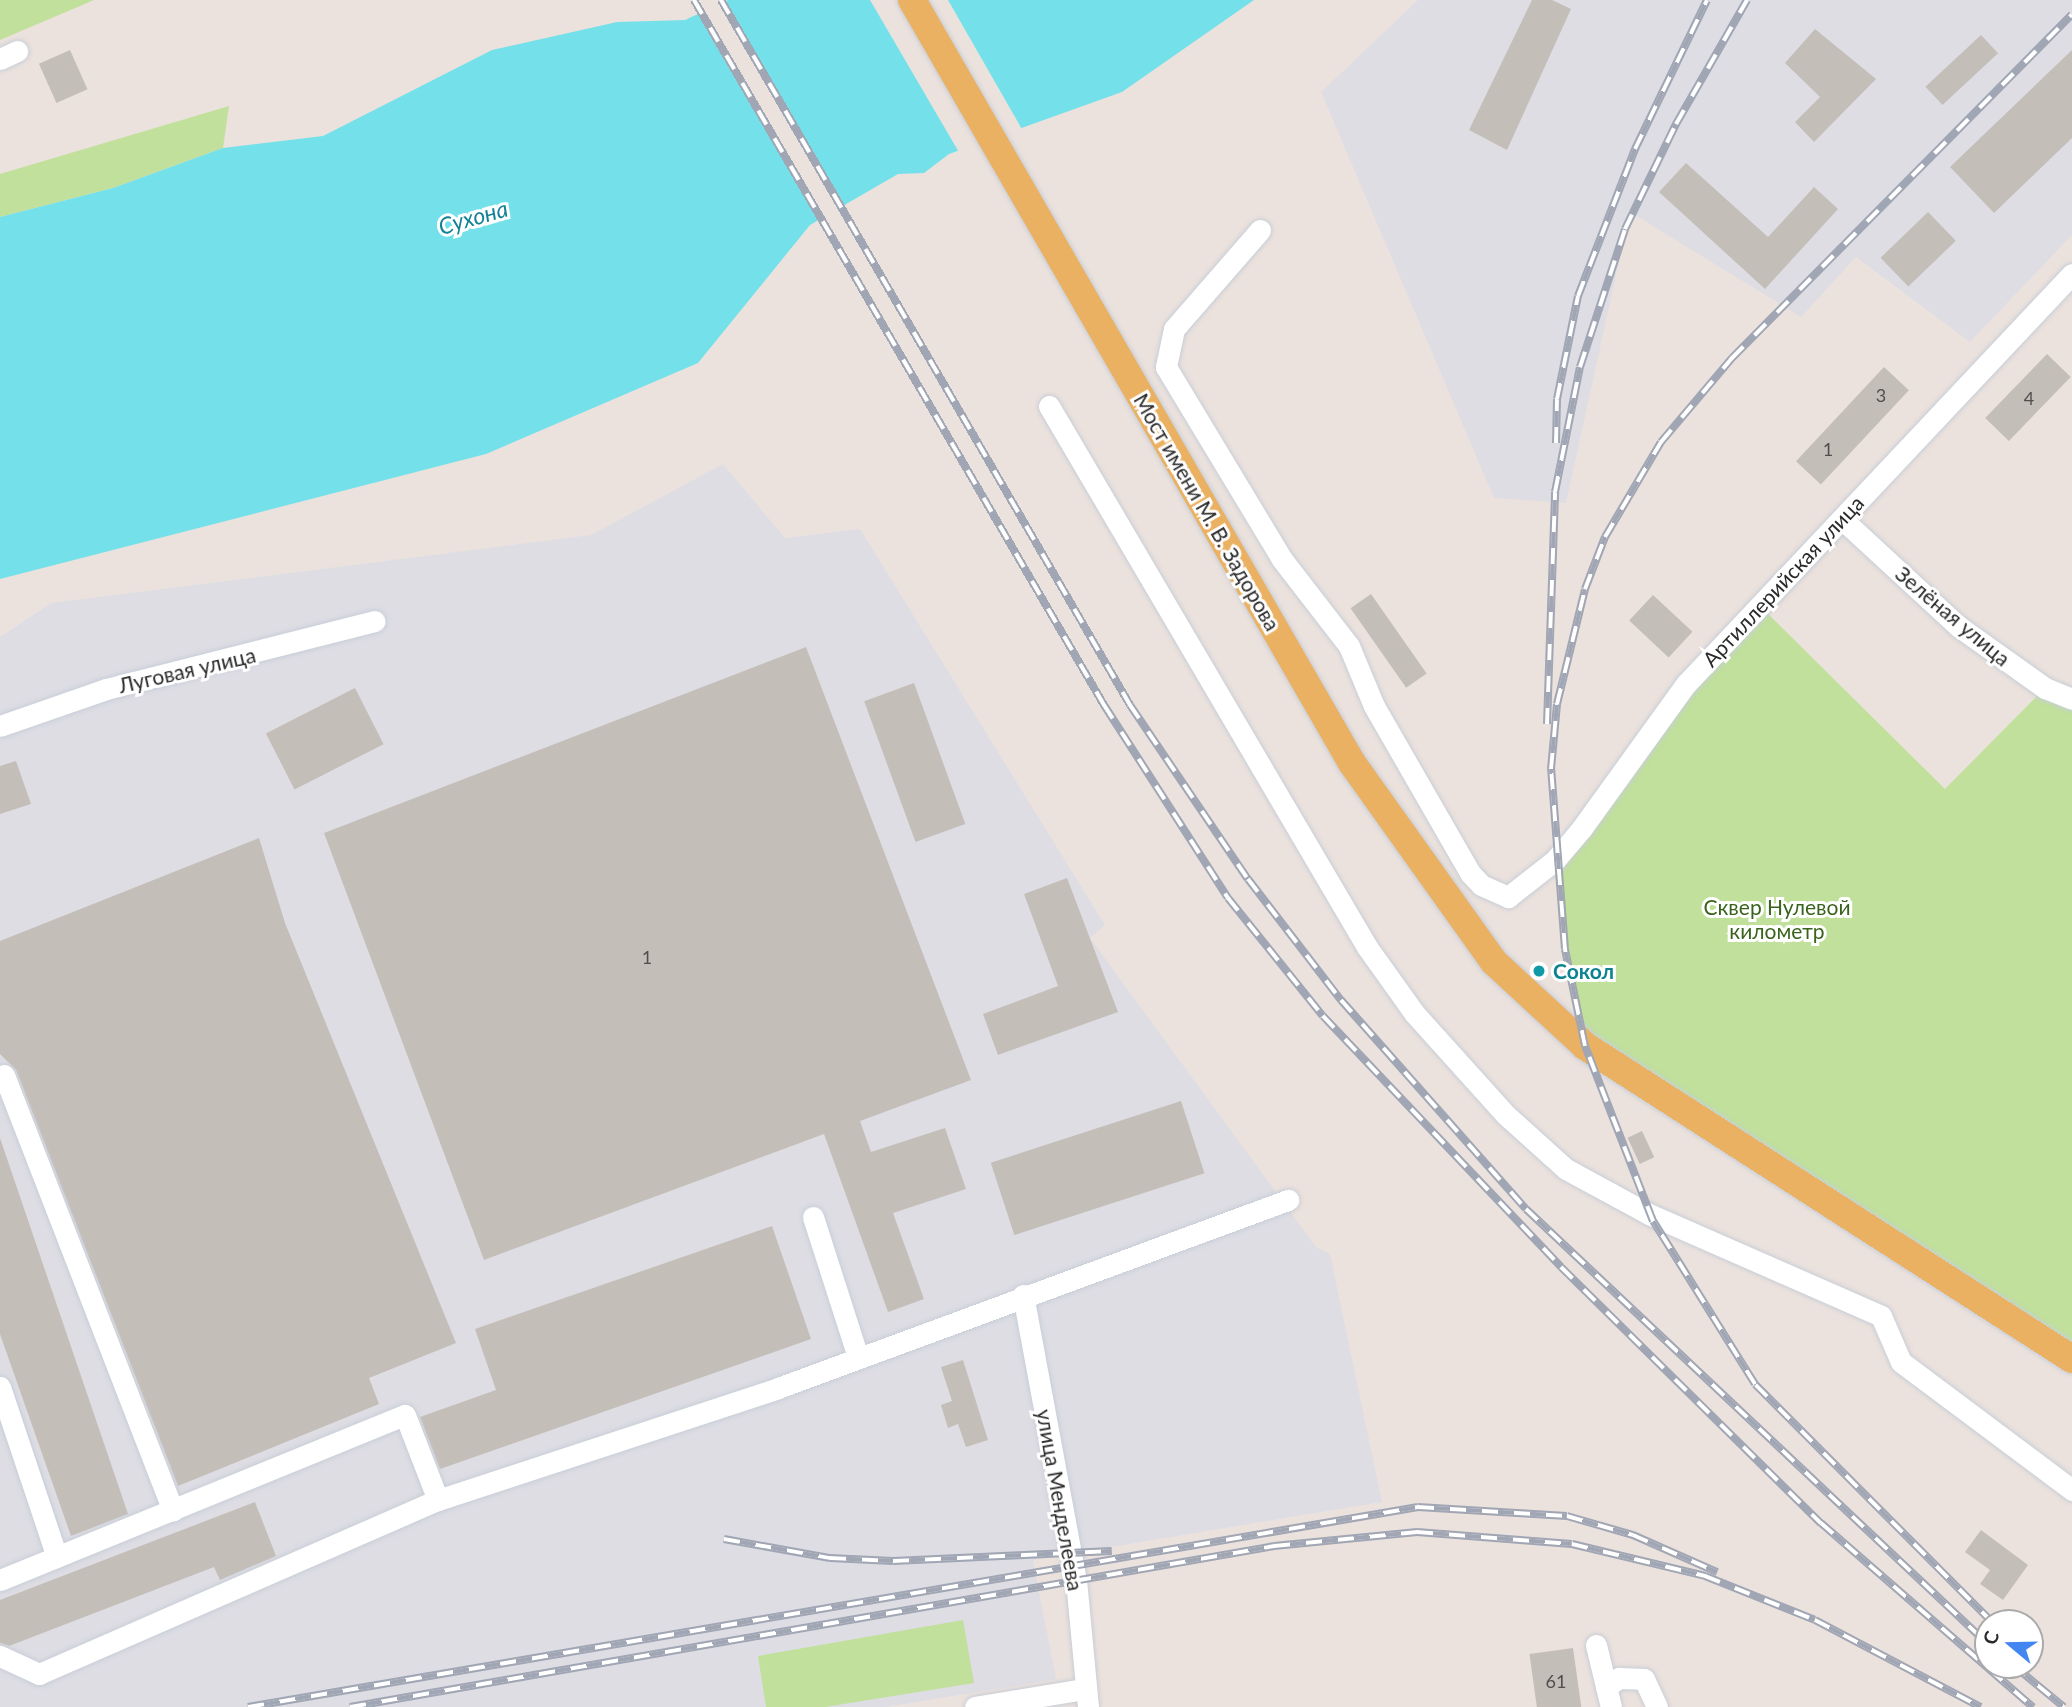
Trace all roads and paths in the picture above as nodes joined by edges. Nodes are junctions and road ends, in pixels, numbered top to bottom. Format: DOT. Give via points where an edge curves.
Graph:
graph roads {
  1 [pos="912,0"];
  2 [pos="1260,230"];
  3 [pos="2072,274"];
  4 [pos="1049,405"];
  5 [pos="1842,519"];
  6 [pos="375,621"];
  7 [pos="2072,699"];
  8 [pos="0,726"];
  9 [pos="4,1075"];
  10 [pos="1288,1200"];
  11 [pos="813,1217"];
  12 [pos="1023,1295"];
  13 [pos="858,1357"];
  14 [pos="2072,1359"];
  15 [pos="0,1387"];
  16 [pos="2072,1490"];
  17 [pos="438,1500"];
  18 [pos="173,1510"];
  19 [pos="57,1557"];
  20 [pos="0,1580"];
  21 [pos="1596,1645"];
  22 [pos="0,1657"];
  23 [pos="1608,1697"];
  24 [pos="1086,1698"];
  25 [pos="975,1707"];
  26 [pos="1657,1707"];
  1 -- 14 [label="main road, Мост имени М. В. Задорова" via="1352,763 1457,916 1533,1003 1585,1046"];
  2 -- 5 [label="street, Артиллерийская улица" via="1174,329 1166,367 1281,558 1349,646 1374,706 1466,867 1481,885 1508,897 1555,860 1686,684"];
  3 -- 5 [label="street, Артиллерийская улица"];
  4 -- 16 [label="street" via="1367,947 1414,1013 1506,1115 1566,1170 1649,1214 1881,1316 1901,1362"];
  5 -- 7 [label="street, Зелёная улица" via="1958,626 2045,688"];
  6 -- 8 [label="street, Луговая улица" via="106,689"];
  9 -- 18 [label="street"];
  10 -- 12 [label="street"];
  11 -- 13 [label="street"];
  12 -- 13 [label="street"];
  12 -- 24 [label="street, улица Менделеева" via="1076,1580"];
  13 -- 17 [label="street"];
  15 -- 19 [label="street"];
  17 -- 18 [label="street" via="405,1415"];
  17 -- 22 [label="street" via="39,1674"];
  18 -- 19 [label="street"];
  19 -- 20 [label="street"];
  21 -- 23 [label="street"];
  23 -- 26 [label="street" via="1619,1678 1644,1679"];
  24 -- 25 [label="street"];
}
